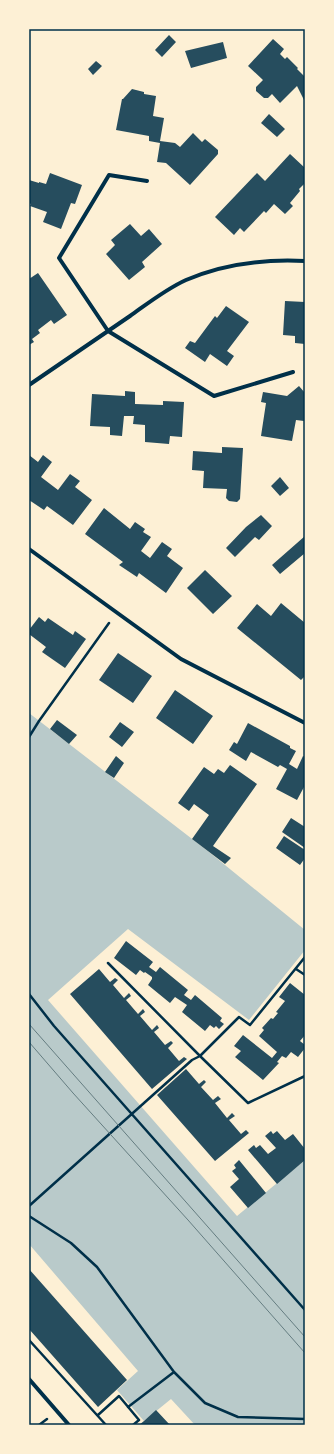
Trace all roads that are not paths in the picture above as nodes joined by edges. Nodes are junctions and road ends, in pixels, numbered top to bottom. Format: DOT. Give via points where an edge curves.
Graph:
graph roads {
  1 [pos="147,181"];
  2 [pos="305,261"];
  3 [pos="108,331"];
  4 [pos="293,372"];
  5 [pos="29,385"];
  6 [pos="29,549"];
  7 [pos="305,723"];
  8 [pos="29,1380"];
  9 [pos="69,1425"];
  1 -- 3 [label="street" via="109,175 59,258"];
  2 -- 3 [label="street" via="252,262 186,280"];
  3 -- 4 [label="street" via="214,396"];
  3 -- 5 [label="street"];
  6 -- 7 [label="street" via="181,659"];
  8 -- 9 [label="street"];
}
